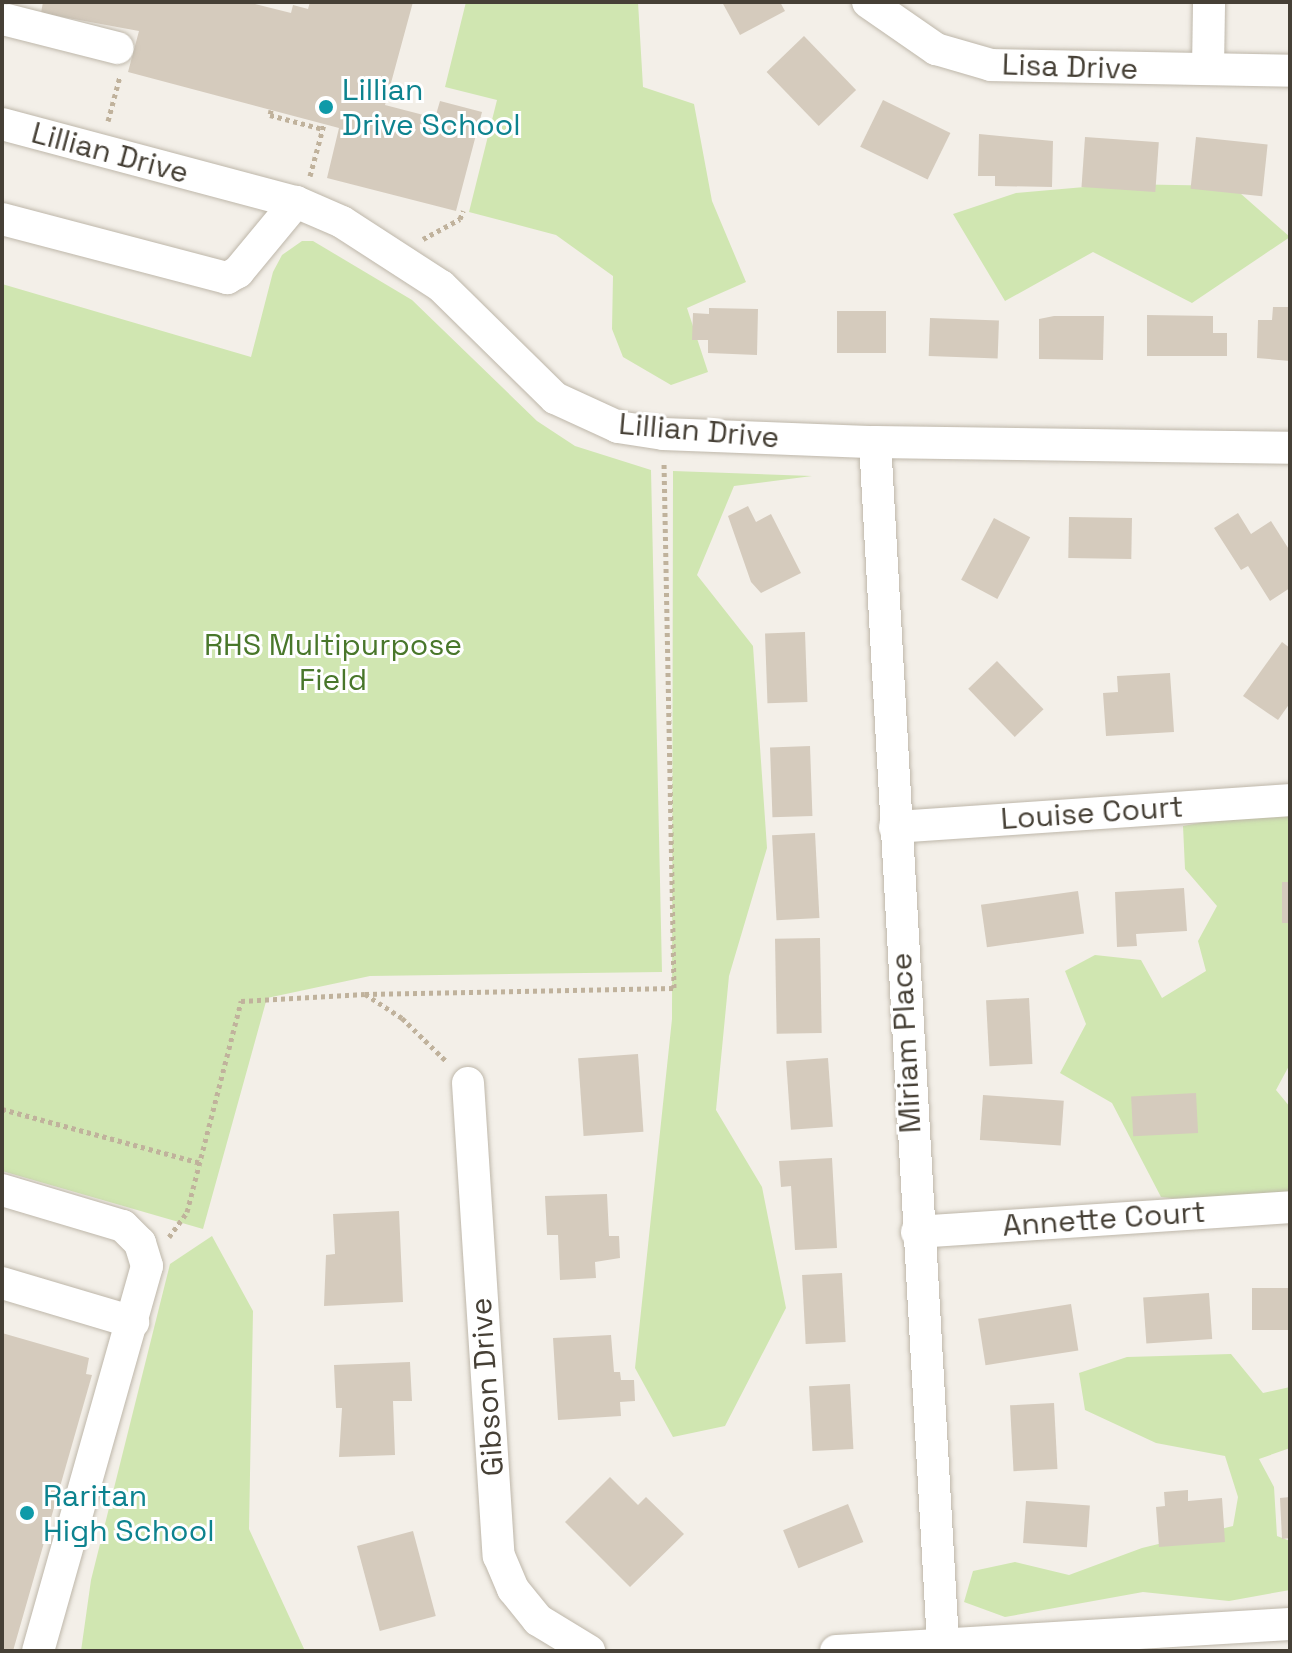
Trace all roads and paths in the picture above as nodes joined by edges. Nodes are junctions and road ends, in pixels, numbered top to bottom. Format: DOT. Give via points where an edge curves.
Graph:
graph roads {
  1 [pos="868,2"];
  2 [pos="1209,2"];
  3 [pos="7,20"];
  4 [pos="120,58"];
  5 [pos="1208,69"];
  6 [pos="1290,71"];
  7 [pos="271,110"];
  8 [pos="2,124"];
  9 [pos="106,125"];
  10 [pos="302,191"];
  11 [pos="463,211"];
  12 [pos="2,219"];
  13 [pos="418,242"];
  14 [pos="875,442"];
  15 [pos="1290,448"];
  16 [pos="664,464"];
  17 [pos="1290,800"];
  18 [pos="895,827"];
  19 [pos="365,994"];
  20 [pos="468,1083"];
  21 [pos="2,1109"];
  22 [pos="201,1163"];
  23 [pos="2,1190"];
  24 [pos="1290,1207"];
  25 [pos="917,1232"];
  26 [pos="147,1266"];
  27 [pos="2,1283"];
  28 [pos="133,1322"];
  29 [pos="1290,1624"];
  30 [pos="943,1644"];
  31 [pos="38,1651"];
  32 [pos="589,1651"];
  33 [pos="836,1651"];
  1 -- 5 [label="street, Lisa Drive" via="936,49 991,65"];
  2 -- 5 [label="street"];
  3 -- 4 [label="street"];
  4 -- 9 [label="path"];
  5 -- 6 [label="street, Lisa Drive"];
  7 -- 10 [label="path" via="270,115 324,127"];
  8 -- 10 [label="street, Lillian Drive"];
  10 -- 12 [label="street" via="238,272 227,278"];
  10 -- 14 [label="street, Lillian Drive" via="441,286 537,384 598,421 663,434"];
  11 -- 13 [label="path" via="460,219"];
  14 -- 15 [label="street, Lillian Drive"];
  14 -- 18 [label="street, Miriam Place"];
  16 -- 19 [label="path" via="674,988"];
  17 -- 18 [label="street, Louise Court"];
  18 -- 25 [label="street, Miriam Place"];
  19 -- 20 [label="path" via="402,1018"];
  19 -- 22 [label="path" via="241,1001"];
  20 -- 32 [label="street, Gibson Drive" via="499,1556 513,1589 538,1620"];
  21 -- 22 [label="path"];
  22 -- 26 [label="path" via="187,1212"];
  23 -- 26 [label="street" via="123,1226 140,1243"];
  24 -- 25 [label="street, Annette Court"];
  25 -- 30 [label="street, Miriam Place"];
  26 -- 28 [label="street"];
  27 -- 28 [label="street"];
  28 -- 31 [label="street"];
  29 -- 30 [label="street"];
  30 -- 33 [label="street"];
}
